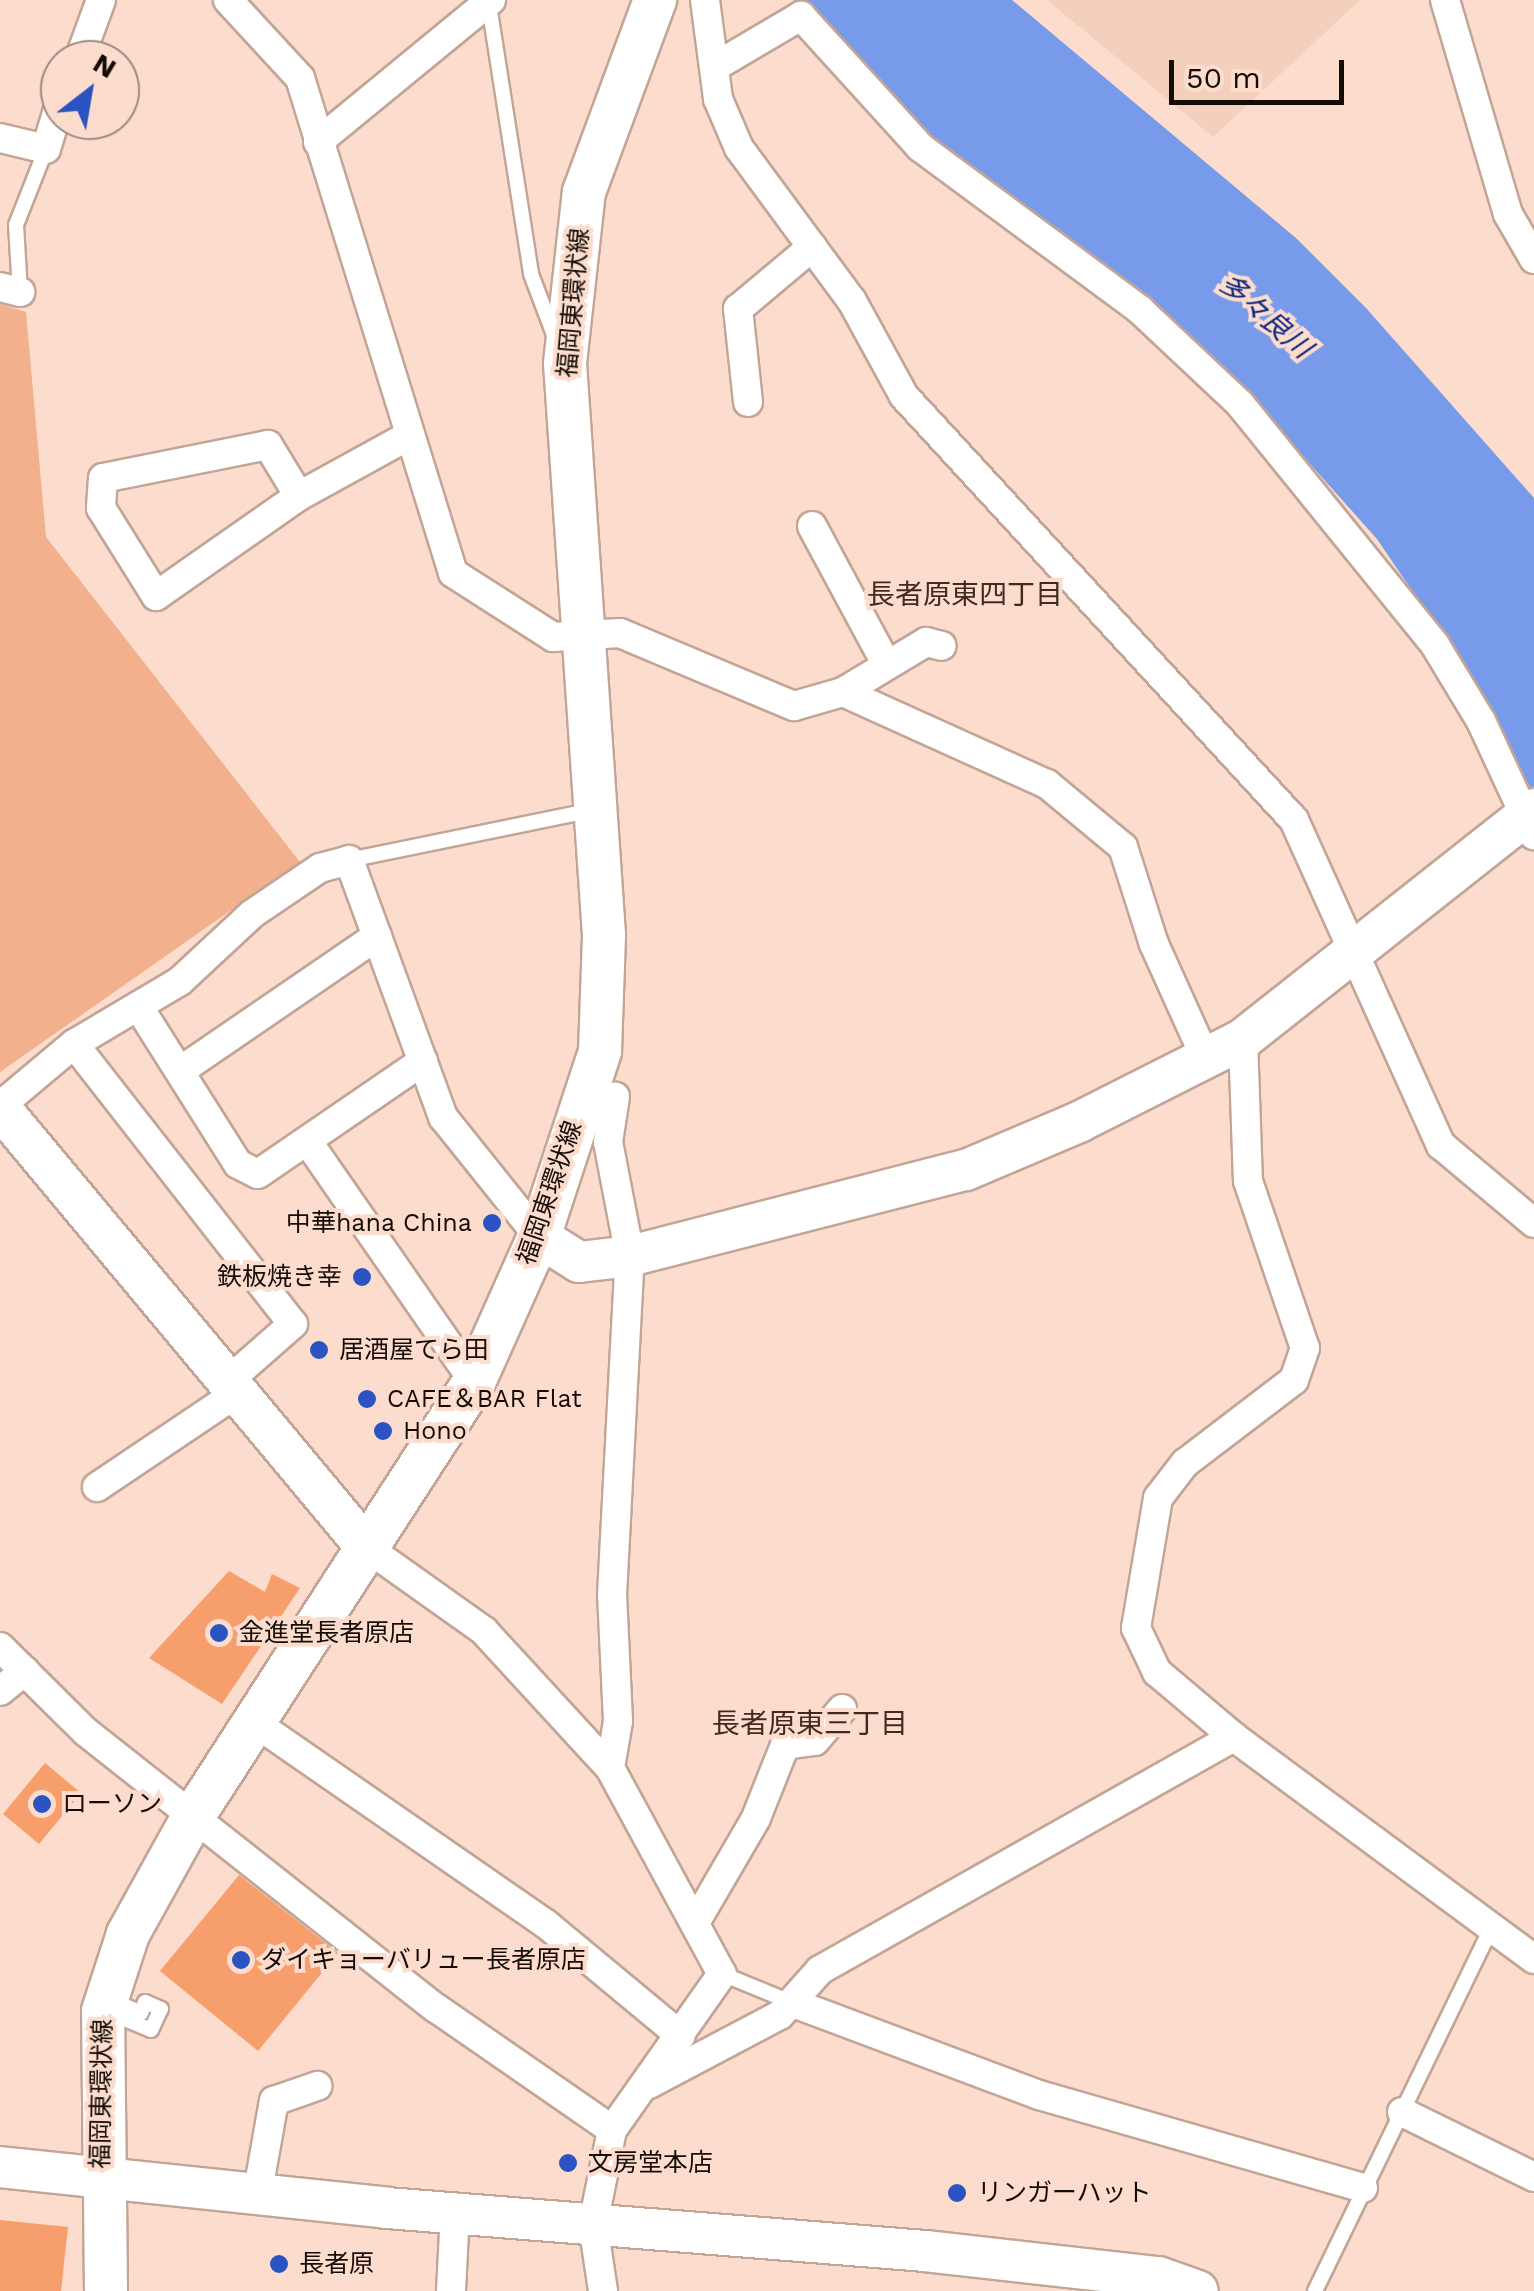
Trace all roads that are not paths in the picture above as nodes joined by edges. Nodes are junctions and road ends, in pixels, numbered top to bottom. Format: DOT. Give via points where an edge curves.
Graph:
graph roads {
  1 [pos="101,0"];
  2 [pos="228,0"];
  3 [pos="654,0"];
  4 [pos="705,0"];
  5 [pos="1445,0"];
  6 [pos="490,3"];
  7 [pos="87,40"];
  8 [pos="716,66"];
  9 [pos="0,138"];
  10 [pos="48,140"];
  11 [pos="318,142"];
  12 [pos="46,148"];
  13 [pos="812,247"];
  14 [pos="1534,259"];
  15 [pos="10,289"];
  16 [pos="566,363"];
  17 [pos="748,402"];
  18 [pos="408,436"];
  19 [pos="299,496"];
  20 [pos="812,526"];
  21 [pos="579,636"];
  22 [pos="942,646"];
  23 [pos="888,665"];
  24 [pos="843,692"];
  25 [pos="596,810"];
  26 [pos="1532,820"];
  27 [pos="349,860"];
  28 [pos="378,936"];
  29 [pos="1359,955"];
  30 [pos="138,1006"];
  31 [pos="1242,1040"];
  32 [pos="74,1044"];
  33 [pos="1206,1058"];
  34 [pos="423,1061"];
  35 [pos="180,1070"];
  36 [pos="615,1098"];
  37 [pos="4,1124"];
  38 [pos="308,1142"];
  39 [pos="1534,1223"];
  40 [pos="539,1237"];
  41 [pos="630,1256"];
  42 [pos="474,1382"];
  43 [pos="232,1387"];
  44 [pos="97,1487"];
  45 [pos="366,1547"];
  46 [pos="0,1647"];
  47 [pos="24,1671"];
  48 [pos="0,1691"];
  49 [pos="842,1709"];
  50 [pos="254,1722"];
  51 [pos="1234,1737"];
  52 [pos="610,1768"];
  53 [pos="194,1815"];
  54 [pos="696,1924"];
  55 [pos="1492,1927"];
  56 [pos="1534,1959"];
  57 [pos="722,1974"];
  58 [pos="792,2003"];
  59 [pos="681,2036"];
  60 [pos="317,2086"];
  61 [pos="644,2086"];
  62 [pos="1402,2112"];
  63 [pos="612,2130"];
  64 [pos="0,2167"];
  65 [pos="1534,2177"];
  66 [pos="101,2182"];
  67 [pos="1363,2188"];
  68 [pos="257,2196"];
  69 [pos="455,2213"];
  70 [pos="594,2224"];
  71 [pos="106,2291"];
  72 [pos="451,2291"];
  73 [pos="603,2291"];
  74 [pos="1198,2291"];
  75 [pos="1315,2291"];
  1 -- 7 [label="street"];
  2 -- 11 [label="street" via="300,78"];
  3 -- 16 [label="main road, 福岡東環状線" via="584,192"];
  4 -- 8 [label="street"];
  5 -- 14 [label="street" via="1508,214"];
  6 -- 11 [label="street" via="443,34"];
  6 -- 16 [label="lane" via="531,274"];
  8 -- 13 [label="street" via="718,98 739,148"];
  8 -- 26 [label="street" via="801,16 920,148 1154,324 1298,467 1386,577 1482,721"];
  9 -- 12 [label="street"];
  10 -- 12 [label="street"];
  11 -- 18 [label="street"];
  12 -- 15 [label="lane" via="16,226"];
  13 -- 17 [label="street" via="738,309"];
  13 -- 29 [label="street" via="852,301 904,396 1294,820"];
  16 -- 21 [label="main road, 福岡東環状線"];
  18 -- 19 [label="street"];
  18 -- 21 [label="street" via="453,573 553,637"];
  19 -- 19 [label="street" via="156,596 101,508 103,478 268,445"];
  20 -- 23 [label="street"];
  21 -- 24 [label="street" via="620,633 794,706"];
  21 -- 25 [label="main road, 福岡東環状線"];
  22 -- 23 [label="street" via="926,642"];
  23 -- 24 [label="street"];
  24 -- 33 [label="street" via="1047,784 1123,847 1154,944"];
  25 -- 27 [label="lane"];
  25 -- 40 [label="main road, 福岡東環状線" via="604,935 600,1051"];
  26 -- 29 [label="street"];
  27 -- 28 [label="street"];
  27 -- 30 [label="street" via="320,868 252,914 180,981"];
  28 -- 34 [label="street"];
  28 -- 35 [label="street"];
  29 -- 31 [label="street"];
  29 -- 39 [label="street" via="1441,1144"];
  30 -- 32 [label="street"];
  30 -- 35 [label="street"];
  31 -- 33 [label="street"];
  31 -- 51 [label="street" via="1248,1181 1305,1348 1294,1380 1185,1463 1158,1498 1136,1628 1157,1672"];
  32 -- 37 [label="street"];
  32 -- 43 [label="street" via="293,1324"];
  33 -- 41 [label="street" via="966,1170"];
  34 -- 38 [label="street"];
  34 -- 40 [label="street" via="443,1118"];
  35 -- 38 [label="street" via="238,1164 258,1174"];
  36 -- 41 [label="street" via="608,1142"];
  37 -- 43 [label="street"];
  38 -- 42 [label="street"];
  40 -- 41 [label="street" via="579,1262"];
  40 -- 42 [label="main road, 福岡東環状線"];
  41 -- 52 [label="street" via="612,1596 618,1721"];
  42 -- 45 [label="main road, 福岡東環状線"];
  43 -- 44 [label="street"];
  43 -- 45 [label="street"];
  45 -- 50 [label="main road, 福岡東環状線"];
  45 -- 52 [label="street" via="484,1630"];
  46 -- 47 [label="street"];
  47 -- 48 [label="street"];
  47 -- 53 [label="street" via="86,1732"];
  49 -- 54 [label="street" via="815,1740 785,1745 756,1818"];
  50 -- 53 [label="main road, 福岡東環状線"];
  50 -- 59 [label="street" via="546,1924"];
  51 -- 55 [label="street"];
  51 -- 58 [label="street" via="820,1970"];
  52 -- 54 [label="street"];
  53 -- 63 [label="street" via="436,2008"];
  53 -- 66 [label="main road, 福岡東環状線" via="128,1934 105,2004"];
  54 -- 57 [label="street"];
  55 -- 56 [label="street"];
  55 -- 62 [label="lane"];
  57 -- 58 [label="lane"];
  57 -- 59 [label="street"];
  58 -- 61 [label="street"];
  58 -- 67 [label="street" via="1038,2095"];
  59 -- 61 [label="street"];
  60 -- 68 [label="street" via="274,2101"];
  61 -- 63 [label="street"];
  62 -- 65 [label="street"];
  62 -- 67 [label="lane"];
  63 -- 70 [label="street"];
  64 -- 66 [label="street"];
  66 -- 68 [label="street"];
  66 -- 71 [label="main road, 福岡東環状線"];
  67 -- 75 [label="lane"];
  68 -- 69 [label="street"];
  69 -- 70 [label="street"];
  69 -- 72 [label="street"];
  70 -- 73 [label="street"];
  70 -- 74 [label="street" via="964,2255 1158,2277"];
}
